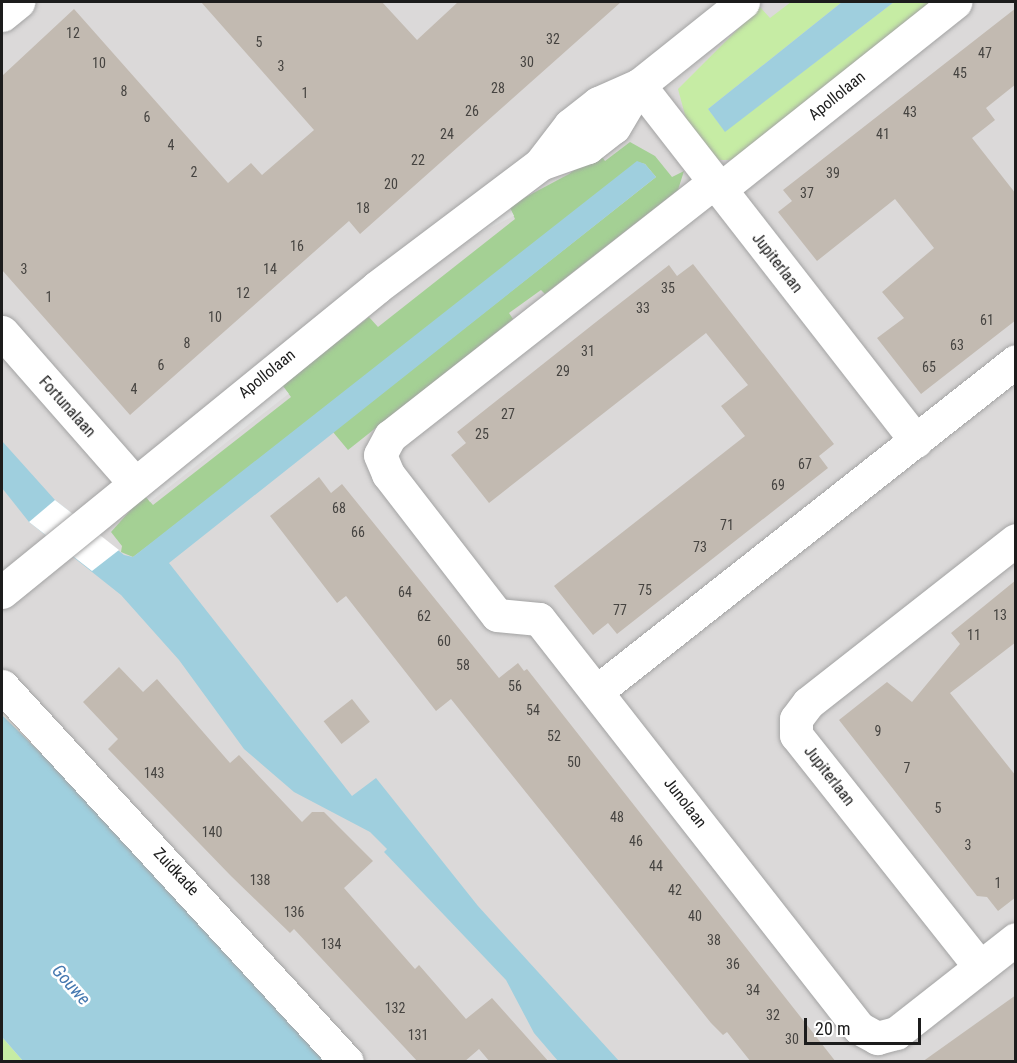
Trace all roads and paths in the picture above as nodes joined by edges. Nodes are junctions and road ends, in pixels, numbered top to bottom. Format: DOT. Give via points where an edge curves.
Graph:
graph roads {
  1 [pos="18,2"];
  2 [pos="743,2"];
  3 [pos="955,2"];
  4 [pos="2,15"];
  5 [pos="639,85"];
  6 [pos="716,186"];
  7 [pos="2,332"];
  8 [pos="1016,362"];
  9 [pos="916,441"];
  10 [pos="380,454"];
  11 [pos="133,481"];
  12 [pos="1016,540"];
  13 [pos="2,592"];
  14 [pos="2,686"];
  15 [pos="597,691"];
  16 [pos="1016,939"];
  17 [pos="980,967"];
  18 [pos="347,1062"];
  1 -- 4 [label="street"];
  2 -- 5 [label="street, Apollolaan"];
  3 -- 6 [label="street, Apollolaan"];
  5 -- 6 [label="street, Jupiterlaan"];
  5 -- 11 [label="street, Apollolaan" via="598,102 570,125 540,164 376,286"];
  6 -- 9 [label="street, Jupiterlaan"];
  6 -- 10 [label="street, Apollolaan" via="390,436"];
  7 -- 11 [label="street, Fortunalaan"];
  8 -- 9 [label="street"];
  9 -- 15 [label="street"];
  10 -- 15 [label="street, Junolaan" via="388,474 497,615 539,619"];
  11 -- 13 [label="street, Apollolaan"];
  12 -- 17 [label="street, Jupiterlaan" via="808,703 796,719 796,735"];
  14 -- 18 [label="street, Zuidkade"];
  15 -- 17 [label="street, Junolaan" via="859,1028 877,1038 896,1033"];
  16 -- 17 [label="street, Junolaan"];
}
